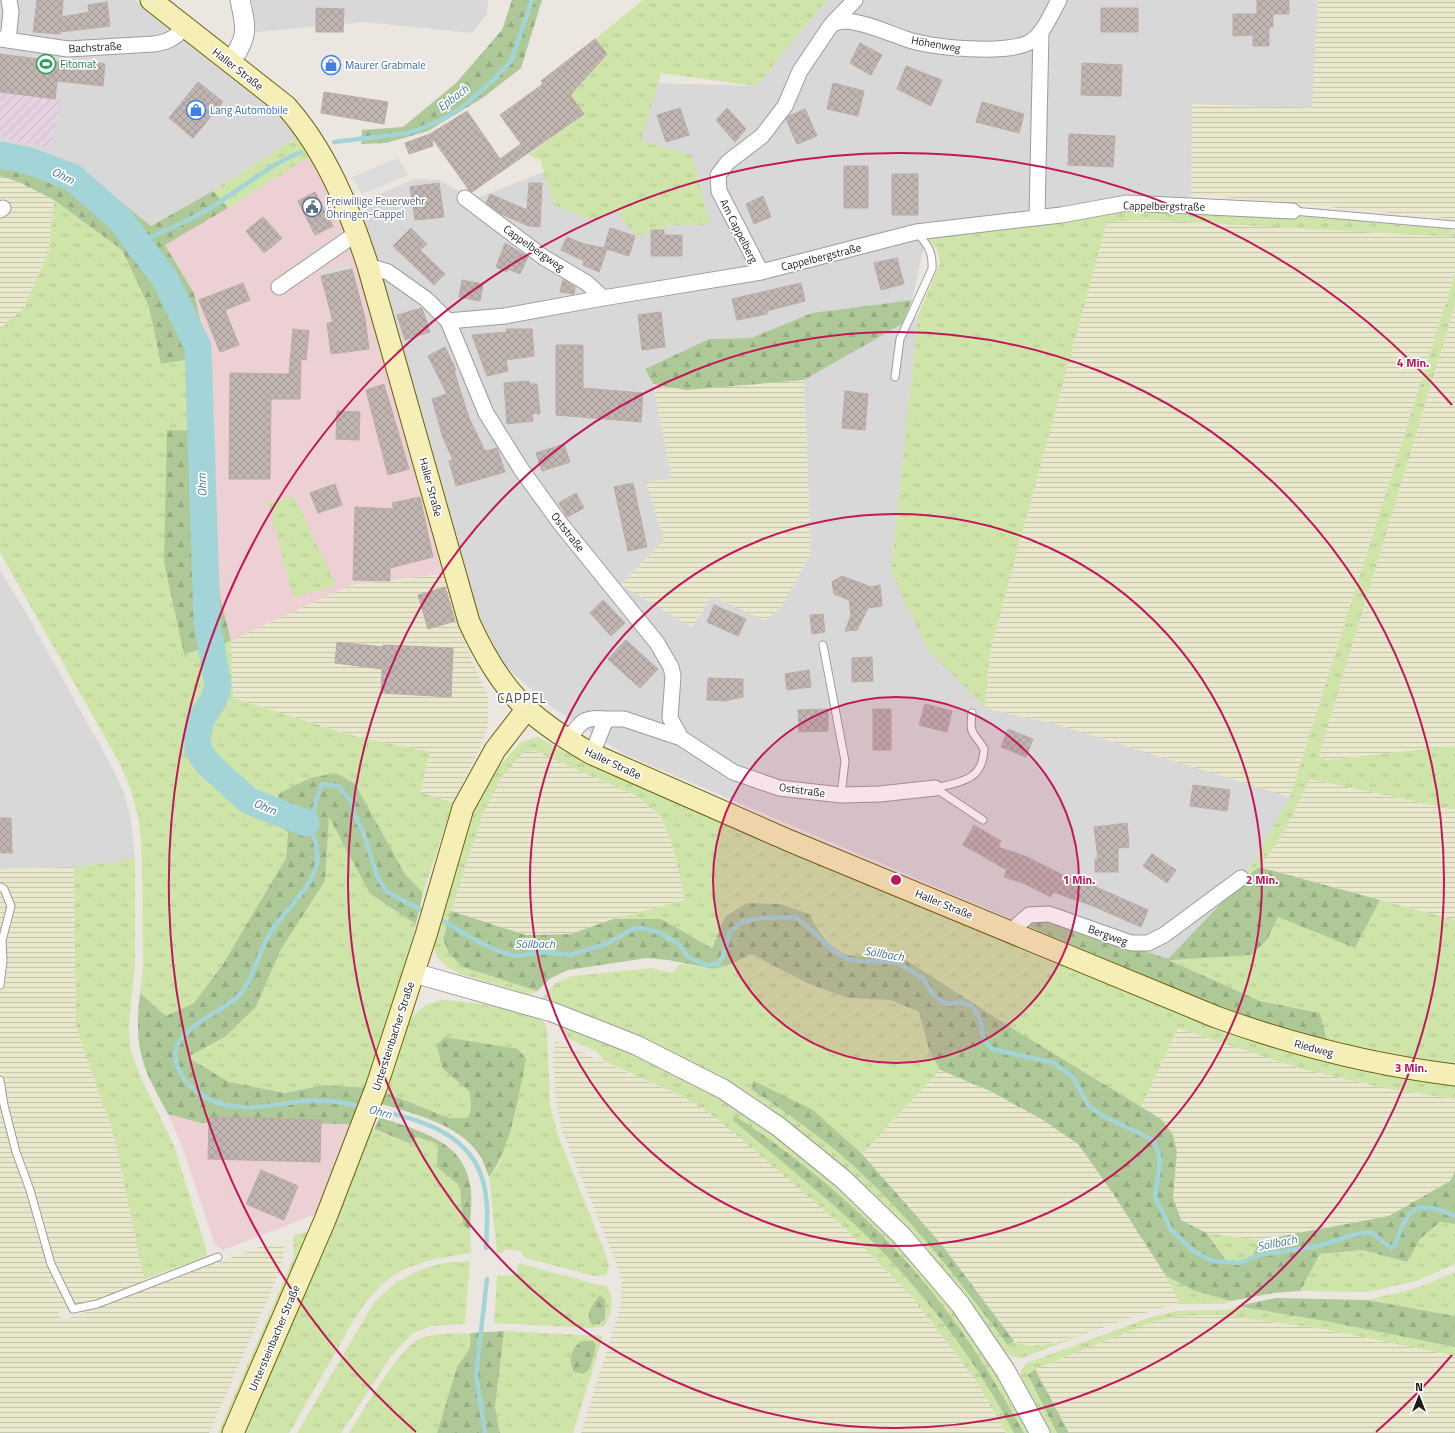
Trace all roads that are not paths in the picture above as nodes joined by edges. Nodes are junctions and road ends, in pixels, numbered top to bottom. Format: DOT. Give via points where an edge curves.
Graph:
graph roads {
  1 [pos="9,0"];
  2 [pos="151,0"];
  3 [pos="240,0"];
  4 [pos="855,0"];
  5 [pos="1059,0"];
  6 [pos="831,25"];
  7 [pos="185,27"];
  8 [pos="1041,32"];
  9 [pos="4,40"];
  10 [pos="230,63"];
  11 [pos="465,198"];
  12 [pos="1293,212"];
  13 [pos="1037,217"];
  14 [pos="1455,225"];
  15 [pos="916,232"];
  16 [pos="357,233"];
  17 [pos="368,266"];
  18 [pos="761,272"];
  19 [pos="278,287"];
  20 [pos="602,298"];
  21 [pos="448,321"];
  22 [pos="895,377"];
  23 [pos="823,645"];
  24 [pos="526,710"];
  25 [pos="972,713"];
  26 [pos="606,719"];
  27 [pos="681,738"];
  28 [pos="568,740"];
  29 [pos="592,754"];
  30 [pos="934,788"];
  31 [pos="841,795"];
  32 [pos="983,820"];
  33 [pos="1241,878"];
  34 [pos="0,888"];
  35 [pos="1011,931"];
  36 [pos="414,973"];
  37 [pos="0,985"];
  38 [pos="1178,1002"];
  39 [pos="1455,1075"];
  40 [pos="0,1080"];
  41 [pos="218,1257"];
  42 [pos="233,1433"];
  43 [pos="1040,1433"];
  1 -- 9 [label="street" via="11,12"];
  2 -- 7 [label="main road, Haller Straße"];
  3 -- 10 [label="street" via="245,23 244,33 242,45"];
  4 -- 6 [label="street, Am Cappelberg"];
  5 -- 8 [label="street, Höhenweg"];
  6 -- 8 [label="street, Höhenweg" via="844,21 858,23 914,42 966,50 1010,47 1029,42"];
  6 -- 18 [label="street, Am Cappelberg" via="800,71 785,106 767,130 728,162 718,175 719,191"];
  7 -- 9 [label="street, Bachstraße" via="175,38 154,44 68,49"];
  7 -- 10 [label="main road, Haller Straße"];
  8 -- 13 [label="street, Höhenweg"];
  10 -- 16 [label="main road, Haller Straße" via="286,106 301,123 318,148"];
  11 -- 20 [label="street, Cappelbergweg" via="543,257 587,283"];
  12 -- 13 [label="street, Cappelbergstraße" via="1127,203"];
  12 -- 14 [label="lane"];
  13 -- 15 [label="street, Cappelbergstraße"];
  15 -- 18 [label="street, Cappelbergstraße"];
  15 -- 22 [label="lane" via="930,249 932,269 900,339"];
  16 -- 17 [label="main road, Haller Straße"];
  16 -- 19 [label="street"];
  17 -- 21 [label="street" via="388,272 426,299"];
  17 -- 24 [label="main road, Haller Straße" via="469,622 484,655 505,687"];
  18 -- 20 [label="street, Cappelbergstraße"];
  20 -- 21 [label="street, Cappelbergstraße" via="505,316"];
  21 -- 27 [label="street, Oststraße" via="486,414 521,469 560,523 657,643 671,666 673,676 670,718"];
  23 -- 31 [label="lane" via="845,761"];
  24 -- 28 [label="main road, Haller Straße"];
  24 -- 36 [label="main road, Untersteinbacher Straße" via="495,750 463,808"];
  25 -- 30 [label="lane" via="972,735 984,749 980,768 964,781"];
  26 -- 27 [label="street, Oststraße" via="624,719"];
  26 -- 28 [label="street, Oststraße" via="594,717 583,720"];
  26 -- 29 [label="street"];
  27 -- 31 [label="street, Oststraße" via="733,772 779,788"];
  28 -- 29 [label="main road, Haller Straße"];
  29 -- 35 [label="main road, Haller Straße" via="790,841"];
  30 -- 31 [label="street, Oststraße"];
  30 -- 32 [label="lane"];
  33 -- 35 [label="street, Bergweg" via="1164,935 1148,943 1131,944 1049,914 1029,915"];
  34 -- 37 [label="lane" via="4,889 11,906 2,941"];
  35 -- 38 [label="main road, Haller Straße"];
  36 -- 42 [label="main road, Untersteinbacher Straße" via="376,1088 325,1220"];
  36 -- 43 [label="street" via="552,1012 636,1045 723,1089 779,1127 843,1179 902,1236 960,1304 1005,1370"];
  38 -- 39 [label="main road, Riedweg" via="1261,1033 1305,1046 1391,1066"];
  40 -- 41 [label="lane" via="16,1152 30,1190 51,1264 73,1309 97,1304"];
}
